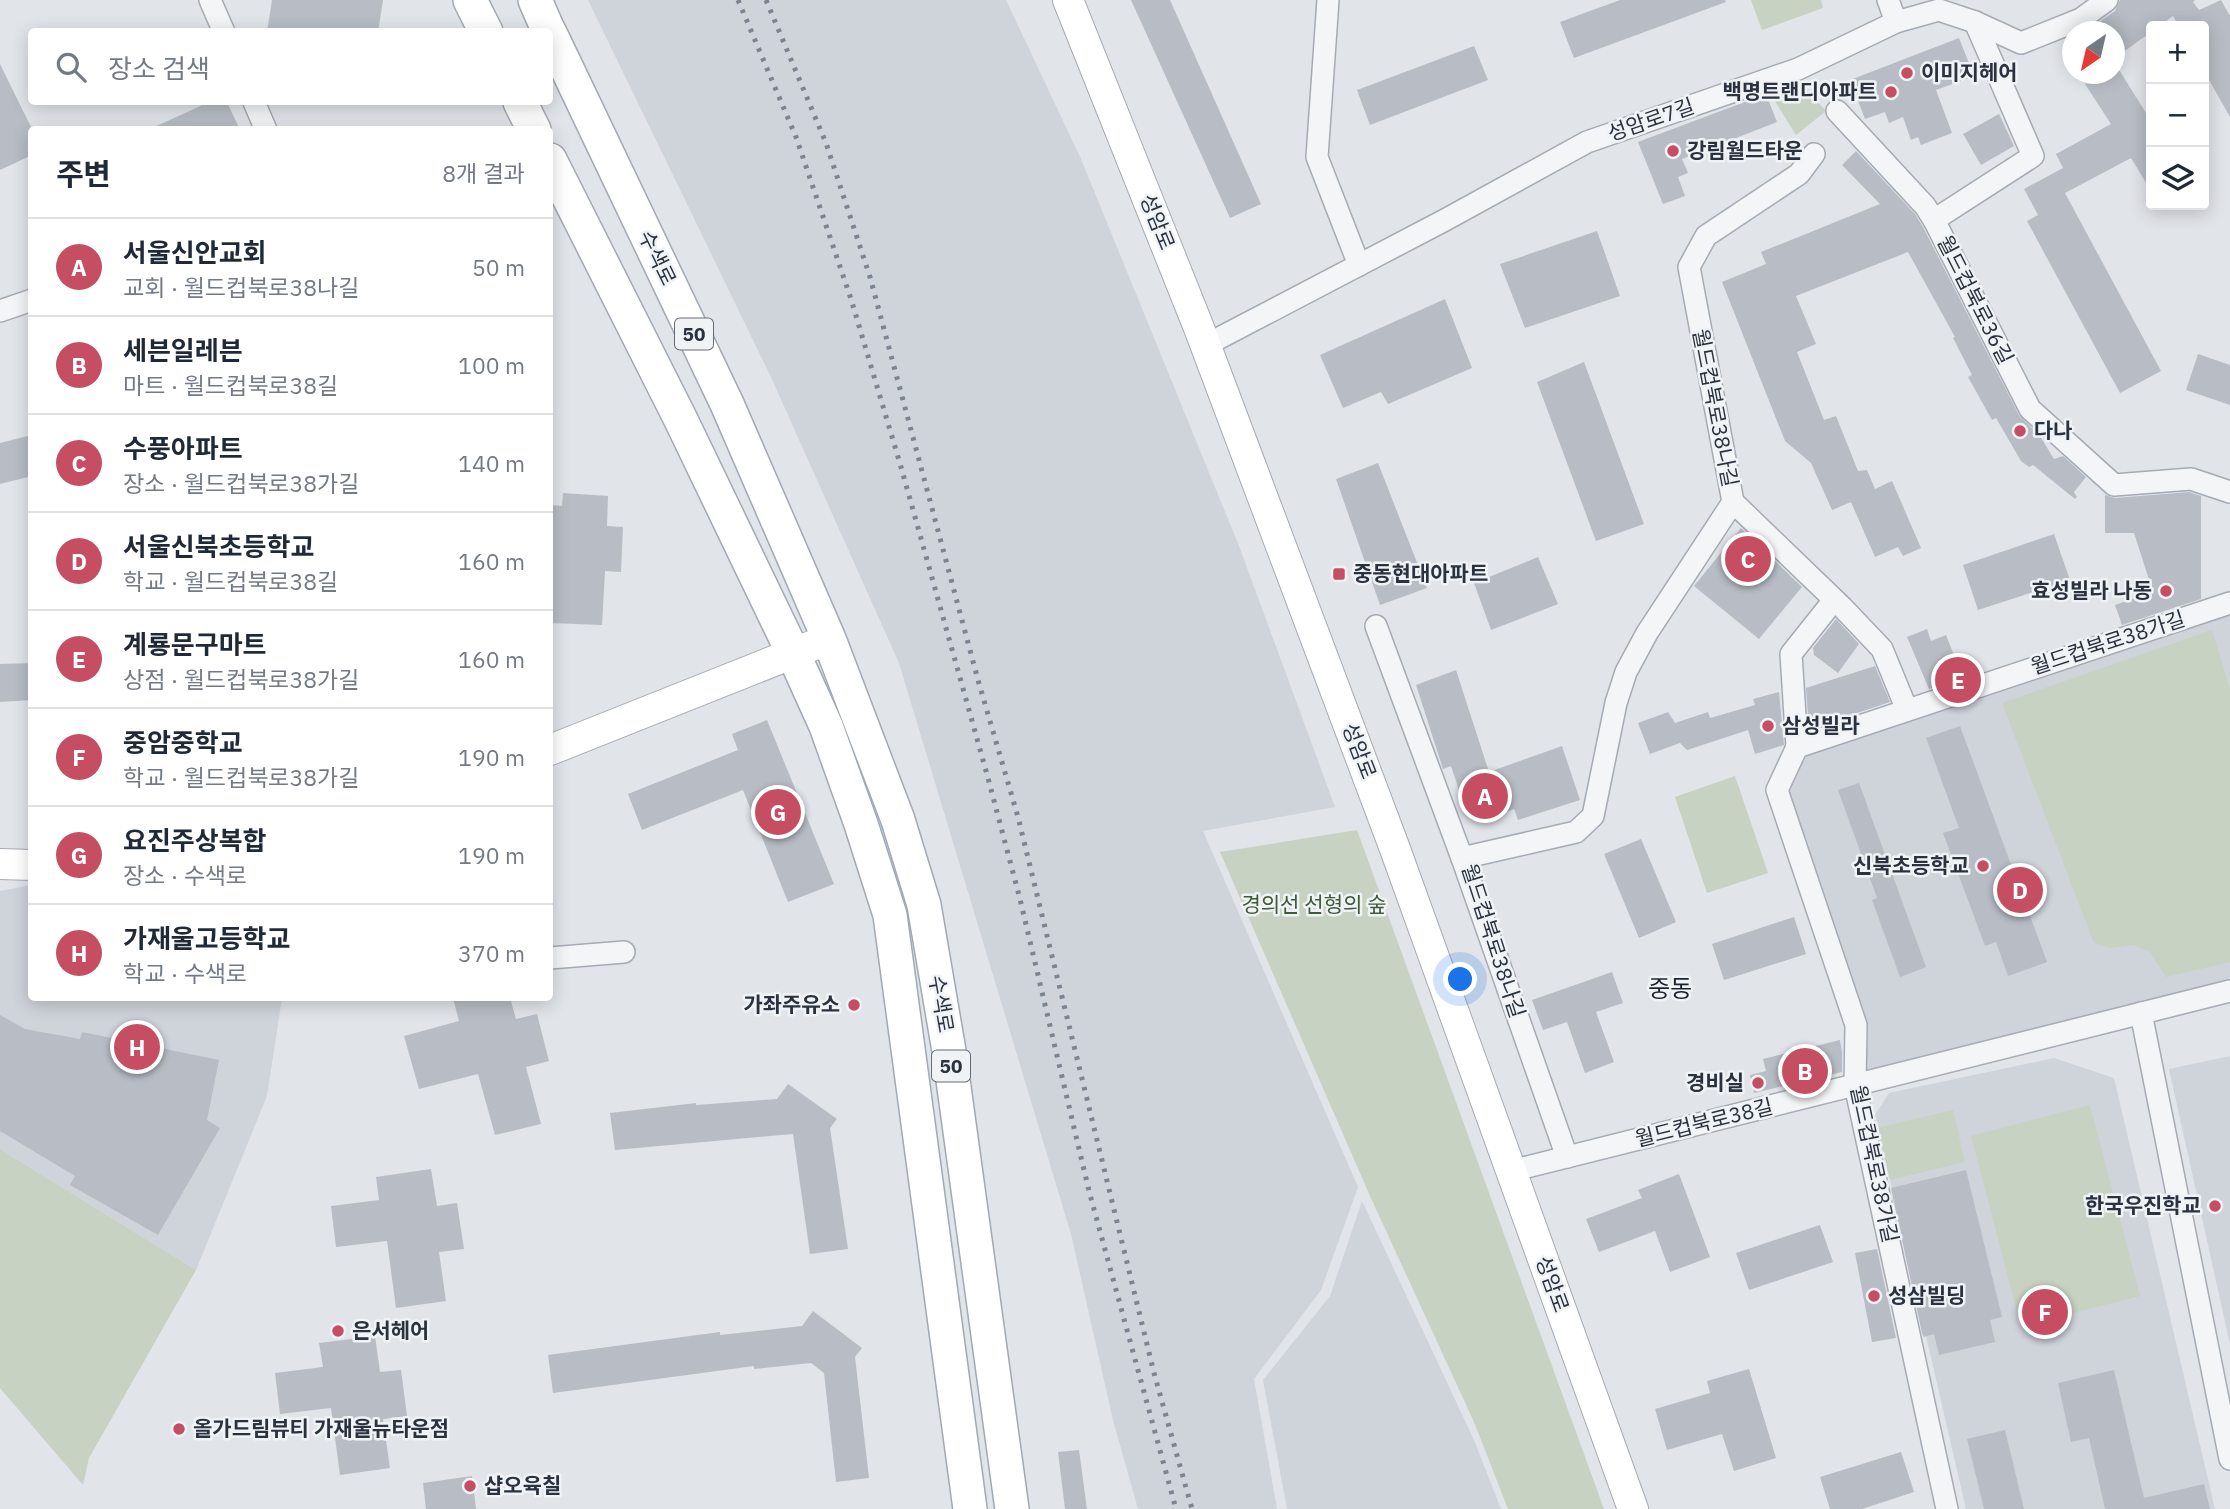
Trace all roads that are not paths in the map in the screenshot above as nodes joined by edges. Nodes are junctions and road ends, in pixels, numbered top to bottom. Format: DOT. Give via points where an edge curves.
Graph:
graph roads {
  1 [pos="210,0"];
  2 [pos="470,0"];
  3 [pos="535,0"];
  4 [pos="1068,0"];
  5 [pos="1328,0"];
  6 [pos="1888,0"];
  7 [pos="2108,0"];
  8 [pos="1896,22"];
  9 [pos="1975,22"];
  10 [pos="222,28"];
  11 [pos="484,28"];
  12 [pos="547,28"];
  13 [pos="553,40"];
  14 [pos="255,105"];
  15 [pos="522,105"];
  16 [pos="1837,111"];
  17 [pos="264,126"];
  18 [pos="532,126"];
  19 [pos="1814,154"];
  20 [pos="553,166"];
  21 [pos="1934,220"];
  22 [pos="1359,265"];
  23 [pos="28,301"];
  24 [pos="0,311"];
  25 [pos="1206,345"];
  26 [pos="2230,492"];
  27 [pos="1733,502"];
  28 [pos="1834,600"];
  29 [pos="2230,603"];
  30 [pos="1376,626"];
  31 [pos="829,639"];
  32 [pos="793,653"];
  33 [pos="1907,710"];
  34 [pos="1797,747"];
  35 [pos="553,749"];
  36 [pos="1462,858"];
  37 [pos="0,864"];
  38 [pos="28,865"];
  39 [pos="624,952"];
  40 [pos="553,958"];
  41 [pos="2230,991"];
  42 [pos="2141,1013"];
  43 [pos="1855,1085"];
  44 [pos="1567,1157"];
  45 [pos="1511,1171"];
  46 [pos="2230,1459"];
  47 [pos="970,1509"];
  48 [pos="1012,1509"];
  49 [pos="1633,1509"];
  50 [pos="1947,1509"];
  1 -- 10 [label="street"];
  2 -- 11 [label="main road"];
  3 -- 12 [label="main road, 수색로 / 50"];
  4 -- 25 [label="main road, 성암로"];
  5 -- 22 [label="street" via="1317,157"];
  6 -- 8 [label="street"];
  7 -- 9 [label="street, 성암로7길" via="2081,19 2021,43"];
  8 -- 9 [label="street, 성암로7길" via="1939,9"];
  8 -- 22 [label="street, 성암로7길" via="1798,69 1587,142"];
  9 -- 21 [label="street, 월드컵북로36길" via="2033,156"];
  13 -- 31 [label="main road, 수색로 / 50" via="727,404"];
  14 -- 17 [label="street"];
  15 -- 18 [label="main road"];
  16 -- 21 [label="street"];
  19 -- 27 [label="street, 월드컵북로38나길" via="1799,174 1706,236 1689,267"];
  20 -- 32 [label="main road, 수색로 / 50"];
  21 -- 26 [label="street, 월드컵북로36길" via="2030,409 2114,485 2191,479"];
  22 -- 25 [label="street, 성암로7길"];
  23 -- 24 [label="street"];
  25 -- 45 [label="main road, 성암로" via="1404,871"];
  27 -- 28 [label="street"];
  27 -- 36 [label="street, 월드컵북로38나길" via="1626,672 1593,816 1576,832"];
  28 -- 33 [label="street" via="1881,649"];
  28 -- 34 [label="street, 월드컵북로38가길" via="1791,654"];
  29 -- 33 [label="street, 월드컵북로38가길"];
  30 -- 36 [label="street"];
  31 -- 32 [label="main road"];
  31 -- 48 [label="main road, 수색로 / 50" via="878,763 924,905 949,1051"];
  32 -- 35 [label="main road"];
  32 -- 47 [label="main road, 수색로 / 50" via="826,726 890,915"];
  33 -- 34 [label="street, 월드컵북로38가길"];
  34 -- 43 [label="street, 월드컵북로38가길" via="1777,790 1856,1025"];
  36 -- 44 [label="street, 월드컵북로38나길"];
  37 -- 38 [label="main road"];
  39 -- 40 [label="street"];
  41 -- 42 [label="street, 월드컵북로38길"];
  42 -- 43 [label="street, 월드컵북로38길"];
  42 -- 46 [label="street"];
  43 -- 44 [label="street, 월드컵북로38길"];
  43 -- 50 [label="street, 월드컵북로38가길"];
  44 -- 45 [label="street, 월드컵북로38길"];
  45 -- 49 [label="main road, 성암로"];
}
